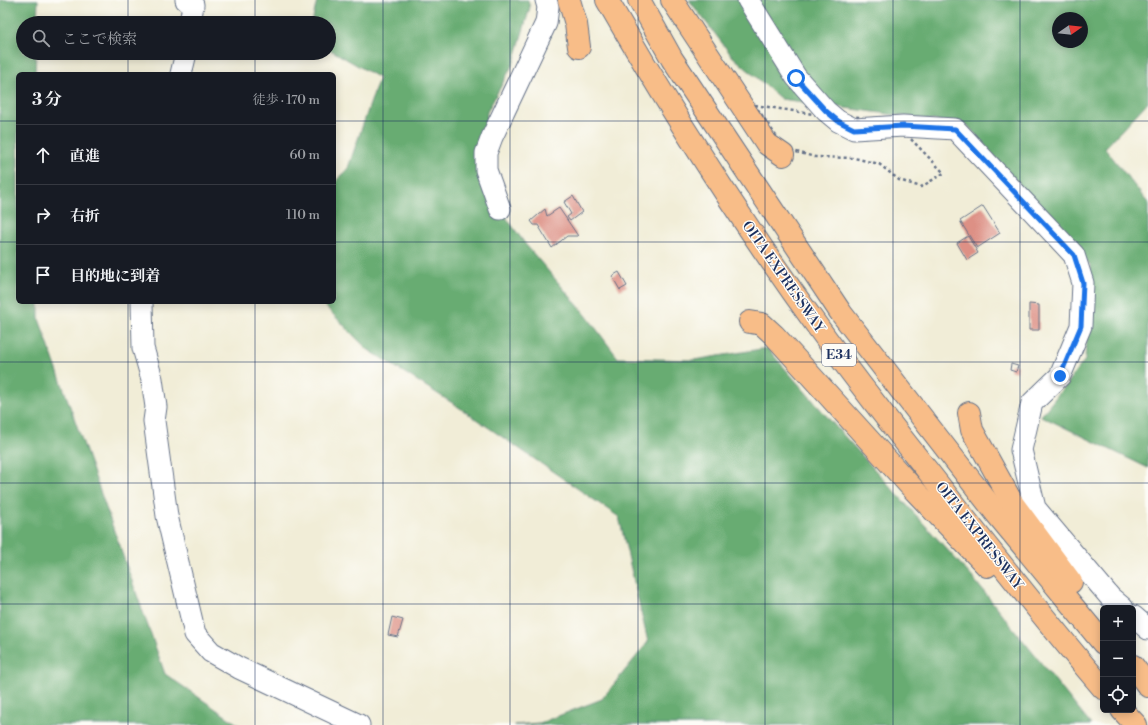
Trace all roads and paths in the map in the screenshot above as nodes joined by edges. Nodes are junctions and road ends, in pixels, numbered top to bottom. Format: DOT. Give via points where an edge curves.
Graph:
graph roads {
  1 [pos="186,0"];
  2 [pos="546,0"];
  3 [pos="569,0"];
  4 [pos="607,0"];
  5 [pos="639,0"];
  6 [pos="672,0"];
  7 [pos="748,0"];
  8 [pos="191,16"];
  9 [pos="579,47"];
  10 [pos="185,60"];
  11 [pos="182,72"];
  12 [pos="783,155"];
  13 [pos="500,209"];
  14 [pos="142,304"];
  15 [pos="750,322"];
  16 [pos="969,413"];
  17 [pos="1119,605"];
  18 [pos="1136,618"];
  19 [pos="1100,621"];
  20 [pos="1148,628"];
  21 [pos="1101,641"];
  22 [pos="1081,663"];
  23 [pos="1136,670"];
  24 [pos="1136,682"];
  25 [pos="1100,685"];
  26 [pos="1148,686"];
  27 [pos="1148,696"];
  28 [pos="1125,713"];
  29 [pos="359,725"];
  30 [pos="1136,725"];
  1 -- 8 [label="street" via="193,5"];
  2 -- 13 [label="street" via="546,24 486,153 486,170"];
  3 -- 9 [label="highway"];
  4 -- 22 [label="highway, OITA EXPRESSWAY / E34" via="648,72 724,192 820,330 905,443"];
  5 -- 21 [label="highway, OITA EXPRESSWAY / E34" via="672,59 841,313 996,513"];
  6 -- 12 [label="highway" via="767,144"];
  7 -- 17 [label="street" via="796,78 838,121 854,129 903,126 955,129 1074,255 1083,283 1081,326 1060,376 1032,403 1021,450 1035,508"];
  10 -- 11 [label="street"];
  14 -- 29 [label="street" via="143,348 152,379 156,406 154,421 167,516 195,634 211,652 239,668"];
  15 -- 22 [label="highway" via="762,324 774,335 915,491"];
  16 -- 19 [label="highway" via="972,430 1013,504"];
  18 -- 20 [label="street"];
  22 -- 25 [label="highway, OITA EXPRESSWAY / E34"];
  23 -- 26 [label="highway"];
  24 -- 27 [label="highway"];
  28 -- 30 [label="highway"];
}
